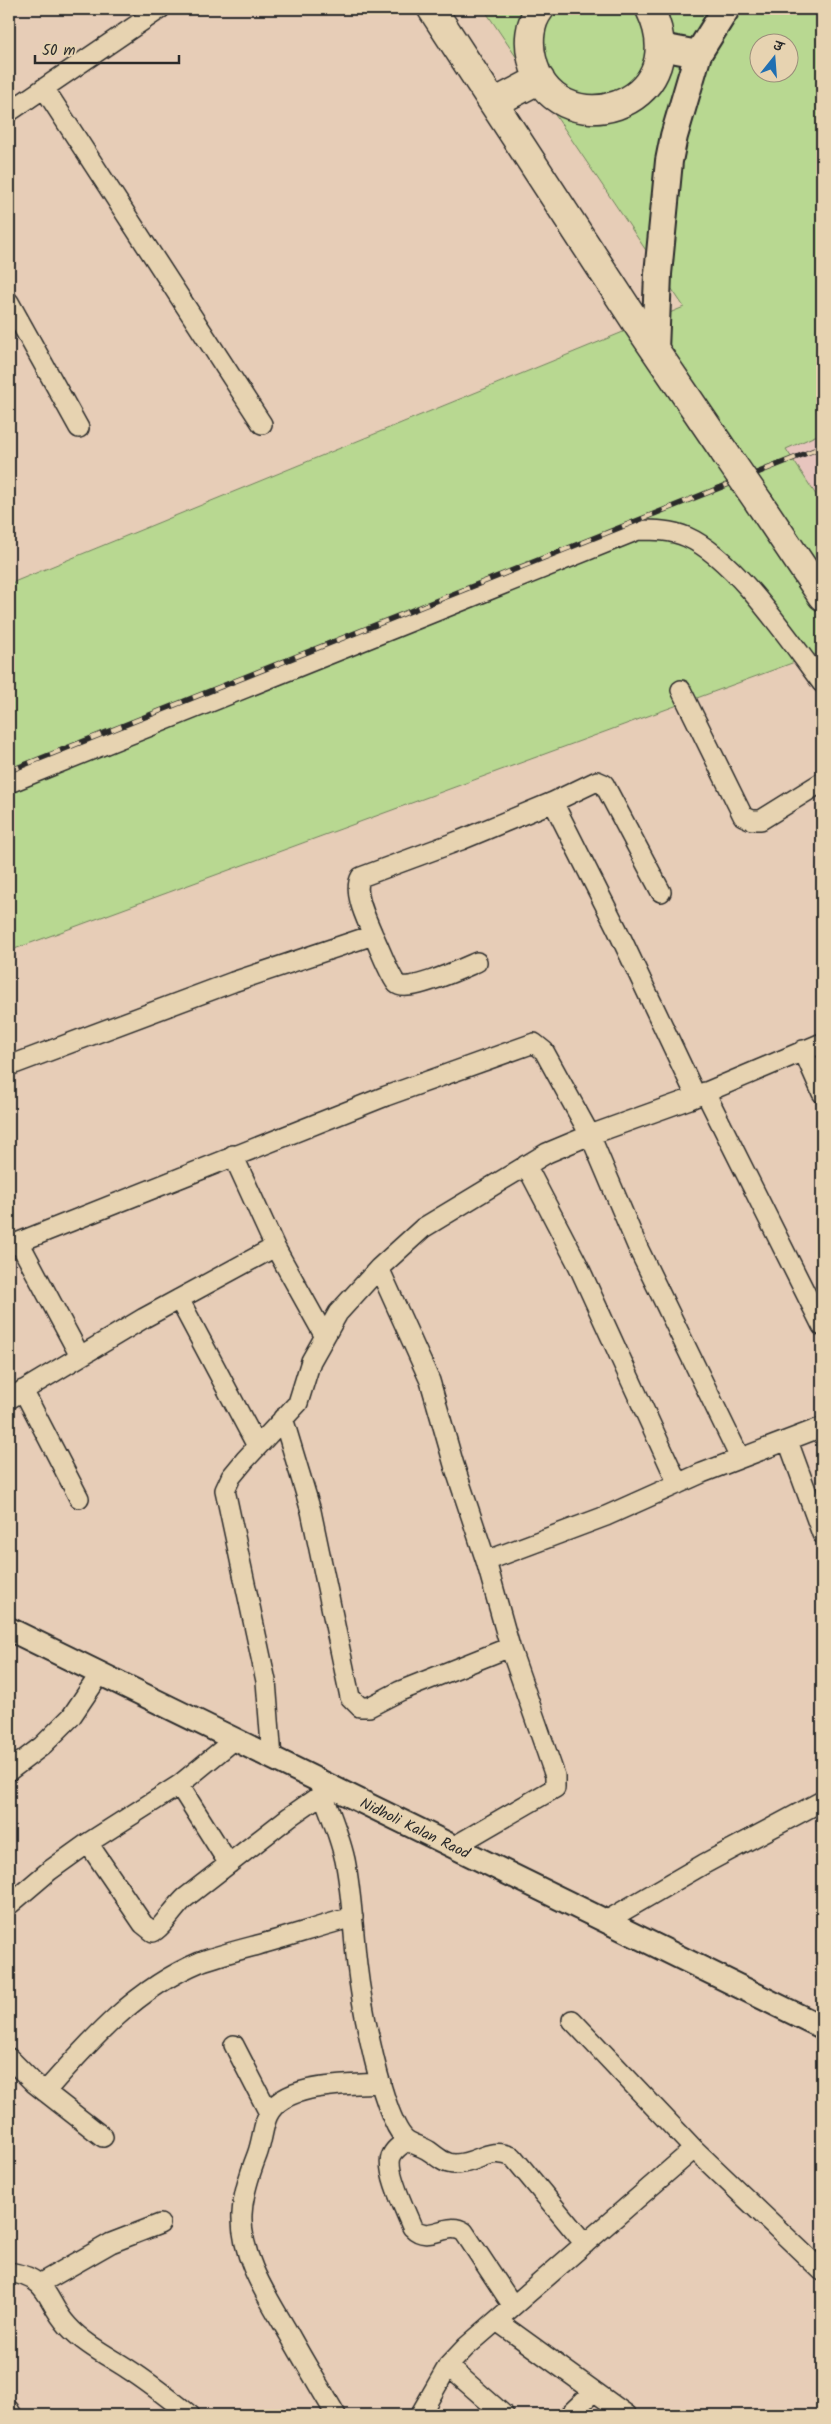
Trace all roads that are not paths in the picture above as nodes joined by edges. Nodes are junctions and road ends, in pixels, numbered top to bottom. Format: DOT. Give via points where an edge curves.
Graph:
graph roads {
  1 [pos="160,9"];
  2 [pos="432,9"];
  3 [pos="540,9"];
  4 [pos="650,9"];
  5 [pos="726,9"];
  6 [pos="661,47"];
  7 [pos="698,54"];
  8 [pos="540,78"];
  9 [pos="44,88"];
  10 [pos="494,103"];
  11 [pos="9,112"];
  12 [pos="9,302"];
  13 [pos="655,350"];
  14 [pos="262,424"];
  15 [pos="79,428"];
  16 [pos="822,596"];
  17 [pos="822,683"];
  18 [pos="681,690"];
  19 [pos="822,782"];
  20 [pos="9,783"];
  21 [pos="553,802"];
  22 [pos="661,892"];
  23 [pos="373,935"];
  24 [pos="477,962"];
  25 [pos="822,1043"];
  26 [pos="803,1050"];
  27 [pos="9,1066"];
  28 [pos="822,1093"];
  29 [pos="700,1094"];
  30 [pos="590,1134"];
  31 [pos="233,1155"];
  32 [pos="526,1165"];
  33 [pos="14,1244"];
  34 [pos="275,1247"];
  35 [pos="379,1268"];
  36 [pos="179,1299"];
  37 [pos="822,1326"];
  38 [pos="324,1335"];
  39 [pos="80,1356"];
  40 [pos="16,1395"];
  41 [pos="283,1418"];
  42 [pos="822,1426"];
  43 [pos="788,1441"];
  44 [pos="257,1446"];
  45 [pos="740,1458"];
  46 [pos="678,1484"];
  47 [pos="79,1498"];
  48 [pos="822,1534"];
  49 [pos="486,1561"];
  50 [pos="9,1629"];
  51 [pos="510,1647"];
  52 [pos="100,1674"];
  53 [pos="234,1740"];
  54 [pos="272,1758"];
  55 [pos="9,1771"];
  56 [pos="179,1786"];
  57 [pos="320,1787"];
  58 [pos="822,1801"];
  59 [pos="88,1843"];
  60 [pos="453,1846"];
  61 [pos="229,1864"];
  62 [pos="9,1905"];
  63 [pos="353,1917"];
  64 [pos="606,1922"];
  65 [pos="572,2020"];
  66 [pos="822,2027"];
  67 [pos="234,2045"];
  68 [pos="9,2058"];
  69 [pos="381,2084"];
  70 [pos="45,2092"];
  71 [pos="269,2113"];
  72 [pos="103,2137"];
  73 [pos="408,2141"];
  74 [pos="694,2149"];
  75 [pos="160,2224"];
  76 [pos="585,2244"];
  77 [pos="822,2271"];
  78 [pos="9,2272"];
  79 [pos="39,2284"];
  80 [pos="513,2306"];
  81 [pos="497,2321"];
  82 [pos="448,2366"];
  83 [pos="594,2391"];
  84 [pos="9,2410"];
  85 [pos="12,2415"];
  86 [pos="190,2415"];
  87 [pos="336,2415"];
  88 [pos="420,2415"];
  89 [pos="504,2415"];
  90 [pos="569,2415"];
  91 [pos="627,2415"];
  1 -- 9 [label="street"];
  2 -- 10 [label="main road"];
  3 -- 8 [label="main road" via="530,31 529,50"];
  4 -- 6 [label="main road" via="658,27"];
  5 -- 7 [label="main road"];
  6 -- 7 [label="main road"];
  6 -- 8 [label="main road" via="657,66 648,84 634,98 616,107 596,110 576,107 558,98"];
  7 -- 13 [label="main road" via="669,161 658,274"];
  8 -- 10 [label="main road"];
  9 -- 11 [label="street"];
  9 -- 14 [label="street"];
  10 -- 13 [label="main road"];
  12 -- 15 [label="street"];
  13 -- 16 [label="main road, bridge"];
  17 -- 20 [label="street" via="772,617 707,548 686,537 660,530 638,530"];
  18 -- 19 [label="street" via="743,816 761,820"];
  21 -- 22 [label="street" via="597,782 607,786"];
  21 -- 23 [label="street" via="361,877 358,894"];
  21 -- 29 [label="street"];
  23 -- 24 [label="street" via="395,982 404,987 415,986"];
  23 -- 27 [label="street" via="233,982"];
  25 -- 26 [label="street"];
  26 -- 28 [label="street"];
  26 -- 29 [label="street"];
  29 -- 30 [label="street"];
  29 -- 37 [label="street"];
  30 -- 31 [label="street" via="544,1050 530,1043"];
  30 -- 32 [label="street"];
  30 -- 45 [label="street" via="638,1248"];
  31 -- 33 [label="street"];
  31 -- 34 [label="street"];
  32 -- 35 [label="street" via="423,1228"];
  32 -- 46 [label="street" via="578,1265"];
  33 -- 39 [label="street"];
  34 -- 36 [label="street"];
  34 -- 38 [label="street"];
  35 -- 38 [label="street" via="338,1313"];
  35 -- 49 [label="street" via="430,1381"];
  36 -- 39 [label="street"];
  36 -- 44 [label="street"];
  38 -- 41 [label="street" via="311,1361 298,1403"];
  39 -- 40 [label="street"];
  40 -- 47 [label="street"];
  41 -- 44 [label="street"];
  41 -- 51 [label="street" via="311,1512 334,1627 354,1703 369,1707 400,1691"];
  42 -- 43 [label="street"];
  43 -- 45 [label="street"];
  43 -- 48 [label="street"];
  44 -- 54 [label="street" via="231,1477 225,1490 266,1681"];
  45 -- 46 [label="street"];
  46 -- 49 [label="street" via="606,1516"];
  49 -- 51 [label="street"];
  50 -- 52 [label="street, Nidholi Kalan Raod"];
  51 -- 60 [label="street" via="555,1776 555,1788"];
  52 -- 53 [label="street, Nidholi Kalan Raod"];
  52 -- 55 [label="street" via="71,1717 42,1746"];
  53 -- 54 [label="street, Nidholi Kalan Raod"];
  53 -- 56 [label="street"];
  54 -- 57 [label="street, Nidholi Kalan Raod"];
  56 -- 59 [label="street"];
  56 -- 61 [label="street"];
  57 -- 60 [label="street, Nidholi Kalan Raod"];
  57 -- 61 [label="street"];
  57 -- 63 [label="street" via="344,1859"];
  58 -- 64 [label="street" via="704,1864"];
  59 -- 61 [label="street" via="151,1932 158,1931 176,1906"];
  59 -- 62 [label="street"];
  60 -- 64 [label="street, Nidholi Kalan Raod"];
  63 -- 69 [label="street" via="357,1966"];
  63 -- 70 [label="street" via="200,1962 172,1976 98,2032"];
  64 -- 66 [label="street, Nidholi Kalan Raod"];
  65 -- 74 [label="street"];
  67 -- 71 [label="street"];
  68 -- 70 [label="street"];
  69 -- 71 [label="street" via="313,2089 285,2097"];
  69 -- 73 [label="street" via="393,2123"];
  70 -- 72 [label="street"];
  71 -- 87 [label="street" via="246,2191 242,2214 245,2239 252,2267 268,2298"];
  73 -- 76 [label="street" via="445,2163 457,2164 494,2152 513,2157"];
  73 -- 80 [label="street" via="396,2148 390,2158 390,2170 412,2227 427,2235 451,2228 464,2232"];
  74 -- 76 [label="street"];
  74 -- 77 [label="street"];
  75 -- 79 [label="street" via="111,2243"];
  76 -- 80 [label="street"];
  78 -- 79 [label="street"];
  79 -- 86 [label="street" via="68,2326 80,2337 143,2378"];
  80 -- 81 [label="street"];
  81 -- 82 [label="street"];
  81 -- 83 [label="street"];
  82 -- 88 [label="street"];
  82 -- 89 [label="street"];
  83 -- 90 [label="street"];
  83 -- 91 [label="street"];
  84 -- 85 [label="street"];
}
